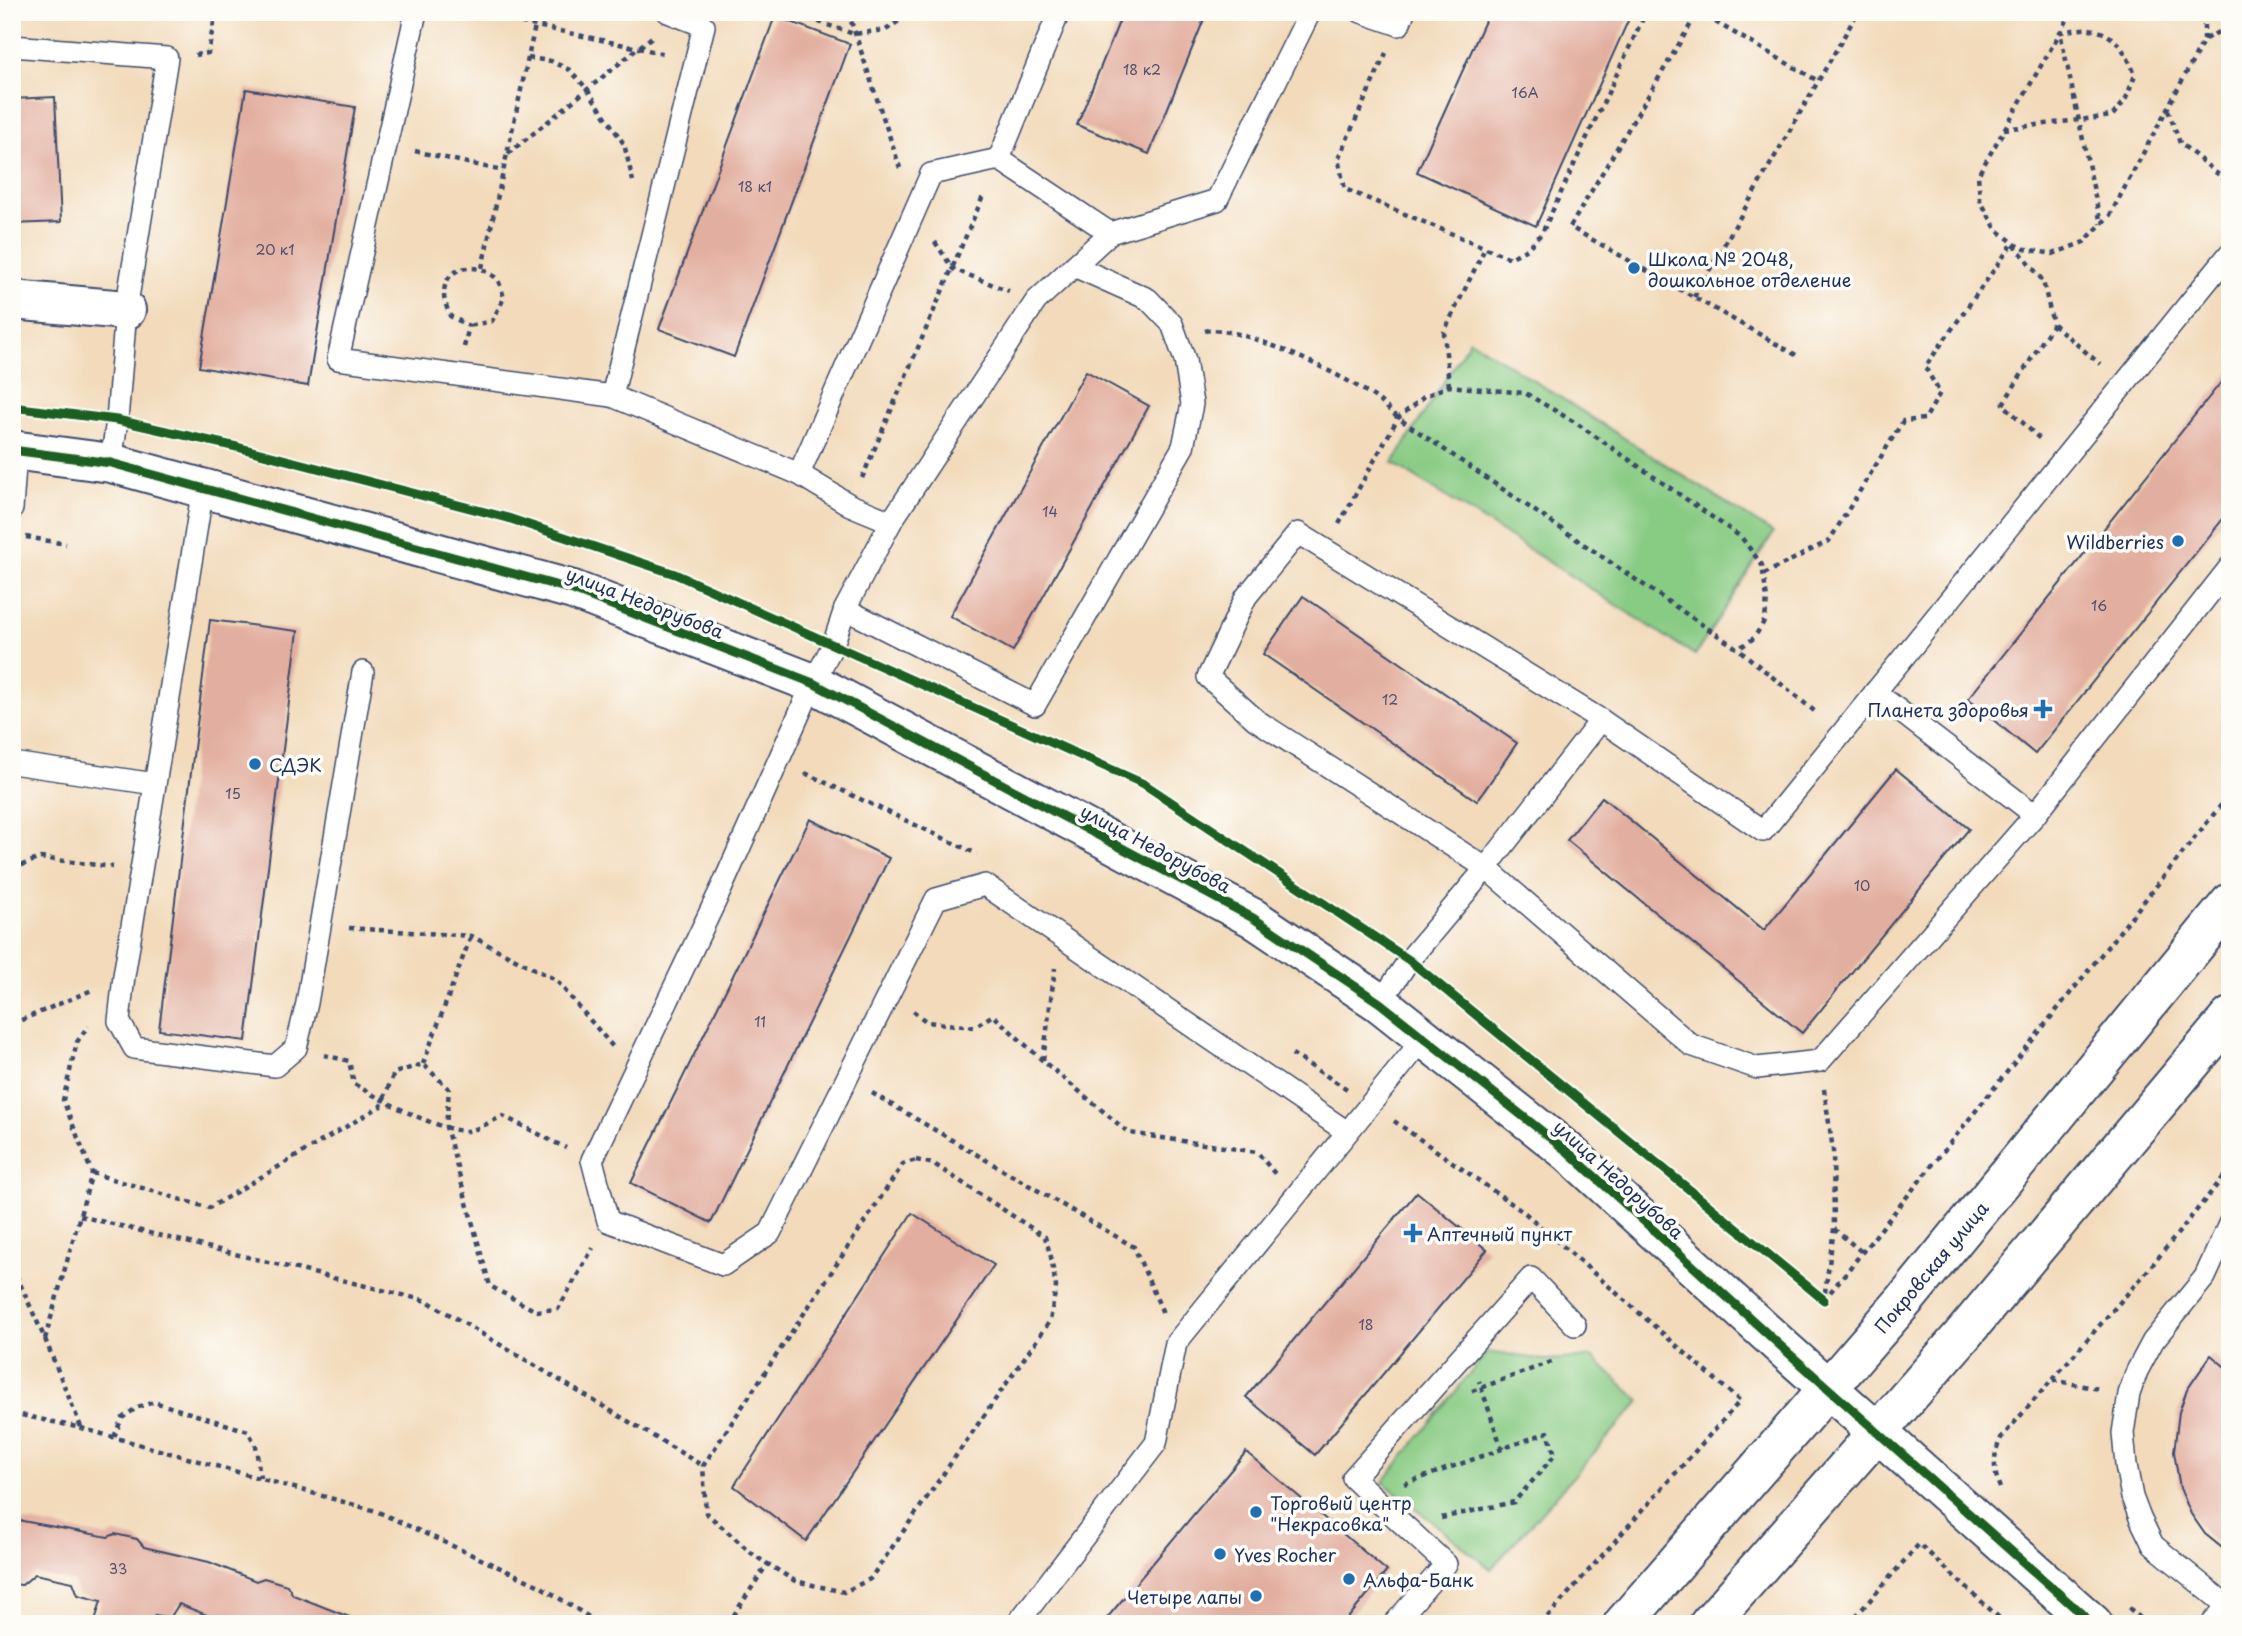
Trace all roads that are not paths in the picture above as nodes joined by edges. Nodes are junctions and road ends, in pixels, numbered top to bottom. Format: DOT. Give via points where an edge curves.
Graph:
graph roads {
  1 [pos="416,12"];
  2 [pos="668,12"];
  3 [pos="1059,12"];
  4 [pos="1310,12"];
  5 [pos="1361,12"];
  6 [pos="1401,19"];
  7 [pos="12,46"];
  8 [pos="999,159"];
  9 [pos="1110,233"];
  10 [pos="2230,253"];
  11 [pos="1074,266"];
  12 [pos="12,300"];
  13 [pos="126,310"];
  14 [pos="612,396"];
  15 [pos="14,450"];
  16 [pos="111,463"];
  17 [pos="799,474"];
  18 [pos="203,488"];
  19 [pos="12,509"];
  20 [pos="891,522"];
  21 [pos="2230,567"];
  22 [pos="845,609"];
  23 [pos="363,672"];
  24 [pos="813,683"];
  25 [pos="1875,692"];
  26 [pos="1601,720"];
  27 [pos="12,763"];
  28 [pos="155,784"];
  29 [pos="2035,815"];
  30 [pos="1486,868"];
  31 [pos="2230,902"];
  32 [pos="1380,1003"];
  33 [pos="2230,1017"];
  34 [pos="1425,1037"];
  35 [pos="1348,1132"];
  36 [pos="2230,1222"];
  37 [pos="1575,1325"];
  38 [pos="1828,1388"];
  39 [pos="1877,1431"];
  40 [pos="2229,1605"];
  41 [pos="1017,1624"];
  42 [pos="1394,1624"];
  43 [pos="1623,1624"];
  44 [pos="1709,1624"];
  45 [pos="2094,1624"];
  46 [pos="2212,1624"];
  1 -- 14 [label="lane" via="338,359"];
  2 -- 14 [label="lane" via="704,26"];
  3 -- 8 [label="lane"];
  4 -- 9 [label="lane" via="1217,200"];
  5 -- 6 [label="lane"];
  7 -- 13 [label="lane" via="167,58"];
  8 -- 9 [label="lane"];
  8 -- 17 [label="lane" via="931,174"];
  9 -- 11 [label="lane"];
  10 -- 25 [label="lane"];
  11 -- 20 [label="lane" via="1036,301"];
  11 -- 22 [label="lane" via="1148,299 1172,324 1185,360 1192,404 1184,447 1035,705"];
  12 -- 13 [label="street"];
  13 -- 16 [label="lane"];
  14 -- 17 [label="lane"];
  15 -- 16 [label="street, улица Недорубова"];
  15 -- 19 [label="lane"];
  16 -- 18 [label="street, улица Недорубова"];
  17 -- 20 [label="lane" via="850,505"];
  18 -- 24 [label="street, улица Недорубова" via="573,590"];
  18 -- 28 [label="lane"];
  20 -- 22 [label="lane"];
  21 -- 29 [label="lane"];
  22 -- 24 [label="lane"];
  23 -- 28 [label="lane" via="307,1003 296,1048 275,1066 134,1048 119,1021"];
  24 -- 32 [label="street, улица Недорубова" via="1253,918"];
  24 -- 35 [label="lane" via="592,1160 608,1221 723,1265 770,1233 936,899 985,885"];
  25 -- 26 [label="lane" via="1763,831"];
  25 -- 29 [label="lane"];
  26 -- 30 [label="lane"];
  26 -- 30 [label="lane" via="1298,533 1246,597 1208,677 1256,720"];
  27 -- 28 [label="lane"];
  29 -- 30 [label="lane" via="1820,1060 1757,1068 1691,1045"];
  30 -- 32 [label="lane" via="1409,960"];
  31 -- 38 [label="street, Покровская улица"];
  32 -- 34 [label="street, улица Недорубова"];
  33 -- 39 [label="street"];
  34 -- 35 [label="lane"];
  34 -- 38 [label="street, улица Недорубова" via="1568,1152"];
  35 -- 41 [label="lane" via="1176,1343 1156,1443"];
  36 -- 40 [label="lane" via="2205,1278 2153,1341 2137,1371 2123,1433 2132,1497 2153,1545"];
  37 -- 42 [label="lane" via="1531,1278 1353,1478 1446,1564"];
  38 -- 39 [label="street, улица Недорубова"];
  38 -- 43 [label="street, Покровская улица"];
  39 -- 44 [label="street"];
  39 -- 45 [label="street, улица Недорубова"];
  40 -- 46 [label="lane"];
}
